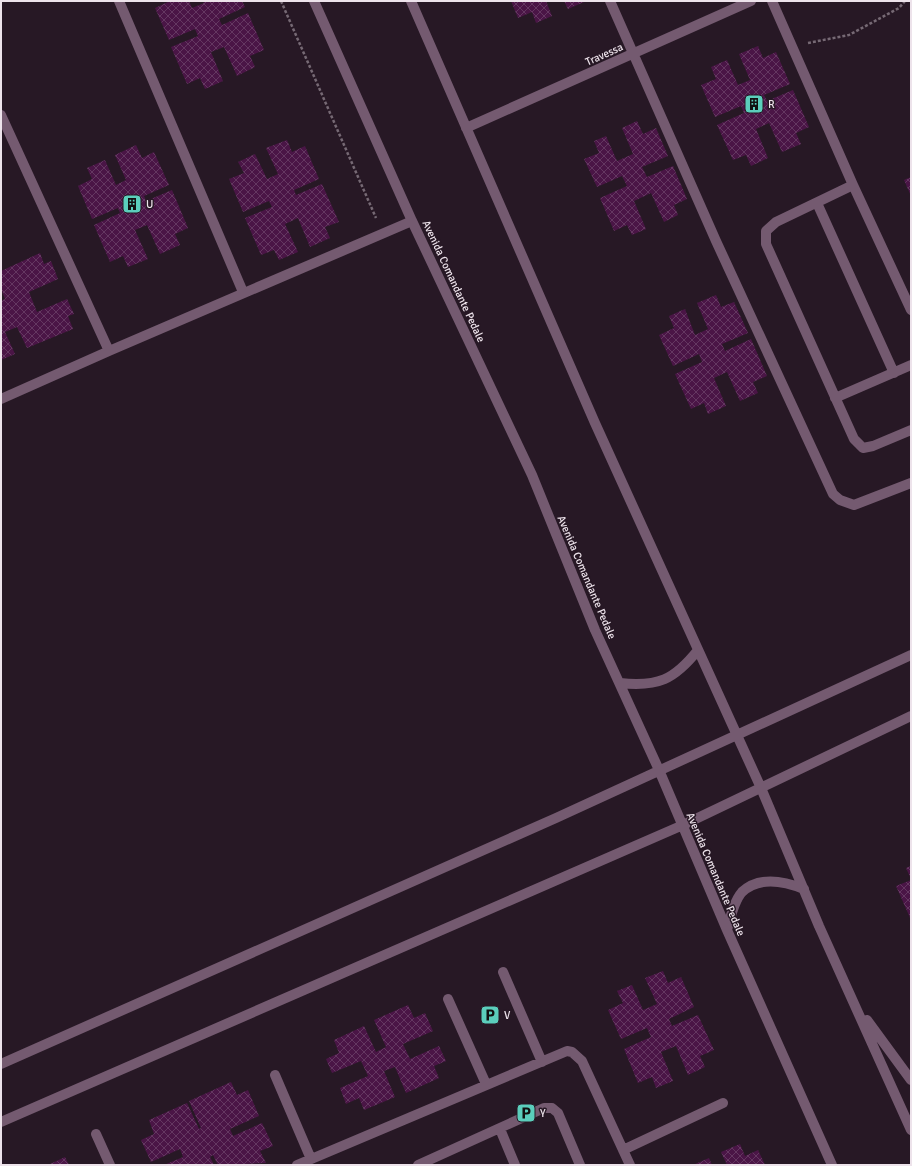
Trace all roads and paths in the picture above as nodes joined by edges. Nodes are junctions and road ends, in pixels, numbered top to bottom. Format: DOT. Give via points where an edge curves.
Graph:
graph roads {
  1 [pos="118,1"];
  2 [pos="280,1"];
  3 [pos="314,1"];
  4 [pos="411,1"];
  5 [pos="610,1"];
  6 [pos="751,1"];
  7 [pos="772,1"];
  8 [pos="905,1"];
  9 [pos="792,46"];
  10 [pos="633,54"];
  11 [pos="1,115"];
  12 [pos="466,128"];
  13 [pos="853,185"];
  14 [pos="817,203"];
  15 [pos="412,221"];
  16 [pos="384,234"];
  17 [pos="243,292"];
  18 [pos="911,310"];
  19 [pos="109,351"];
  20 [pos="911,365"];
  21 [pos="894,373"];
  22 [pos="835,398"];
  23 [pos="1,399"];
  24 [pos="911,430"];
  25 [pos="911,483"];
  26 [pos="698,650"];
  27 [pos="911,655"];
  28 [pos="620,683"];
  29 [pos="911,716"];
  30 [pos="737,734"];
  31 [pos="659,770"];
  32 [pos="761,788"];
  33 [pos="683,825"];
  34 [pos="804,889"];
  35 [pos="727,930"];
  36 [pos="503,972"];
  37 [pos="448,999"];
  38 [pos="856,1005"];
  39 [pos="542,1062"];
  40 [pos="1,1064"];
  41 [pos="275,1076"];
  42 [pos="911,1080"];
  43 [pos="486,1084"];
  44 [pos="723,1103"];
  45 [pos="1,1122"];
  46 [pos="500,1129"];
  47 [pos="911,1130"];
  48 [pos="96,1134"];
  49 [pos="623,1150"];
  50 [pos="311,1158"];
  51 [pos="110,1165"];
  52 [pos="297,1165"];
  53 [pos="418,1165"];
  54 [pos="515,1165"];
  55 [pos="580,1165"];
  56 [pos="630,1165"];
  57 [pos="832,1165"];
  1 -- 17 [label="street"];
  2 -- 16 [label="path"];
  3 -- 15 [label="street, Avenida Comandante Pedale"];
  4 -- 12 [label="street"];
  5 -- 10 [label="street"];
  6 -- 10 [label="street, Travessa"];
  7 -- 9 [label="street"];
  8 -- 9 [label="path" via="899,8 849,35"];
  9 -- 13 [label="street"];
  10 -- 12 [label="street, Travessa"];
  10 -- 25 [label="street" via="833,494 840,500 854,505"];
  11 -- 19 [label="street"];
  12 -- 26 [label="street"];
  13 -- 14 [label="street"];
  13 -- 18 [label="street"];
  14 -- 21 [label="street"];
  14 -- 22 [label="street" via="776,222 766,231 766,244"];
  15 -- 16 [label="street"];
  15 -- 28 [label="street, Avenida Comandante Pedale" via="532,475 595,630"];
  16 -- 17 [label="street"];
  17 -- 19 [label="street"];
  19 -- 23 [label="street"];
  20 -- 21 [label="street"];
  21 -- 22 [label="street"];
  22 -- 24 [label="street" via="854,439 863,448"];
  26 -- 28 [label="street" via="677,673 666,679 652,684"];
  26 -- 30 [label="street"];
  27 -- 30 [label="street"];
  28 -- 31 [label="street, Avenida Comandante Pedale"];
  29 -- 32 [label="street"];
  30 -- 31 [label="street"];
  30 -- 32 [label="street"];
  31 -- 33 [label="street, Avenida Comandante Pedale"];
  31 -- 40 [label="street"];
  32 -- 33 [label="street"];
  32 -- 34 [label="street"];
  33 -- 35 [label="street, Avenida Comandante Pedale"];
  33 -- 45 [label="street"];
  34 -- 35 [label="street" via="786,882 773,881 750,887 741,893"];
  34 -- 38 [label="street"];
  35 -- 57 [label="street, Avenida Comandante Pedale"];
  36 -- 39 [label="street"];
  37 -- 43 [label="street"];
  38 -- 42 [label="street"];
  38 -- 47 [label="street"];
  39 -- 43 [label="street"];
  39 -- 49 [label="street" via="567,1052 572,1052 582,1061"];
  41 -- 50 [label="street"];
  43 -- 50 [label="street"];
  44 -- 49 [label="street"];
  46 -- 53 [label="street"];
  46 -- 54 [label="street"];
  46 -- 55 [label="street" via="544,1108 552,1108 558,1113"];
  48 -- 51 [label="street"];
  49 -- 56 [label="street"];
  50 -- 52 [label="street"];
}
